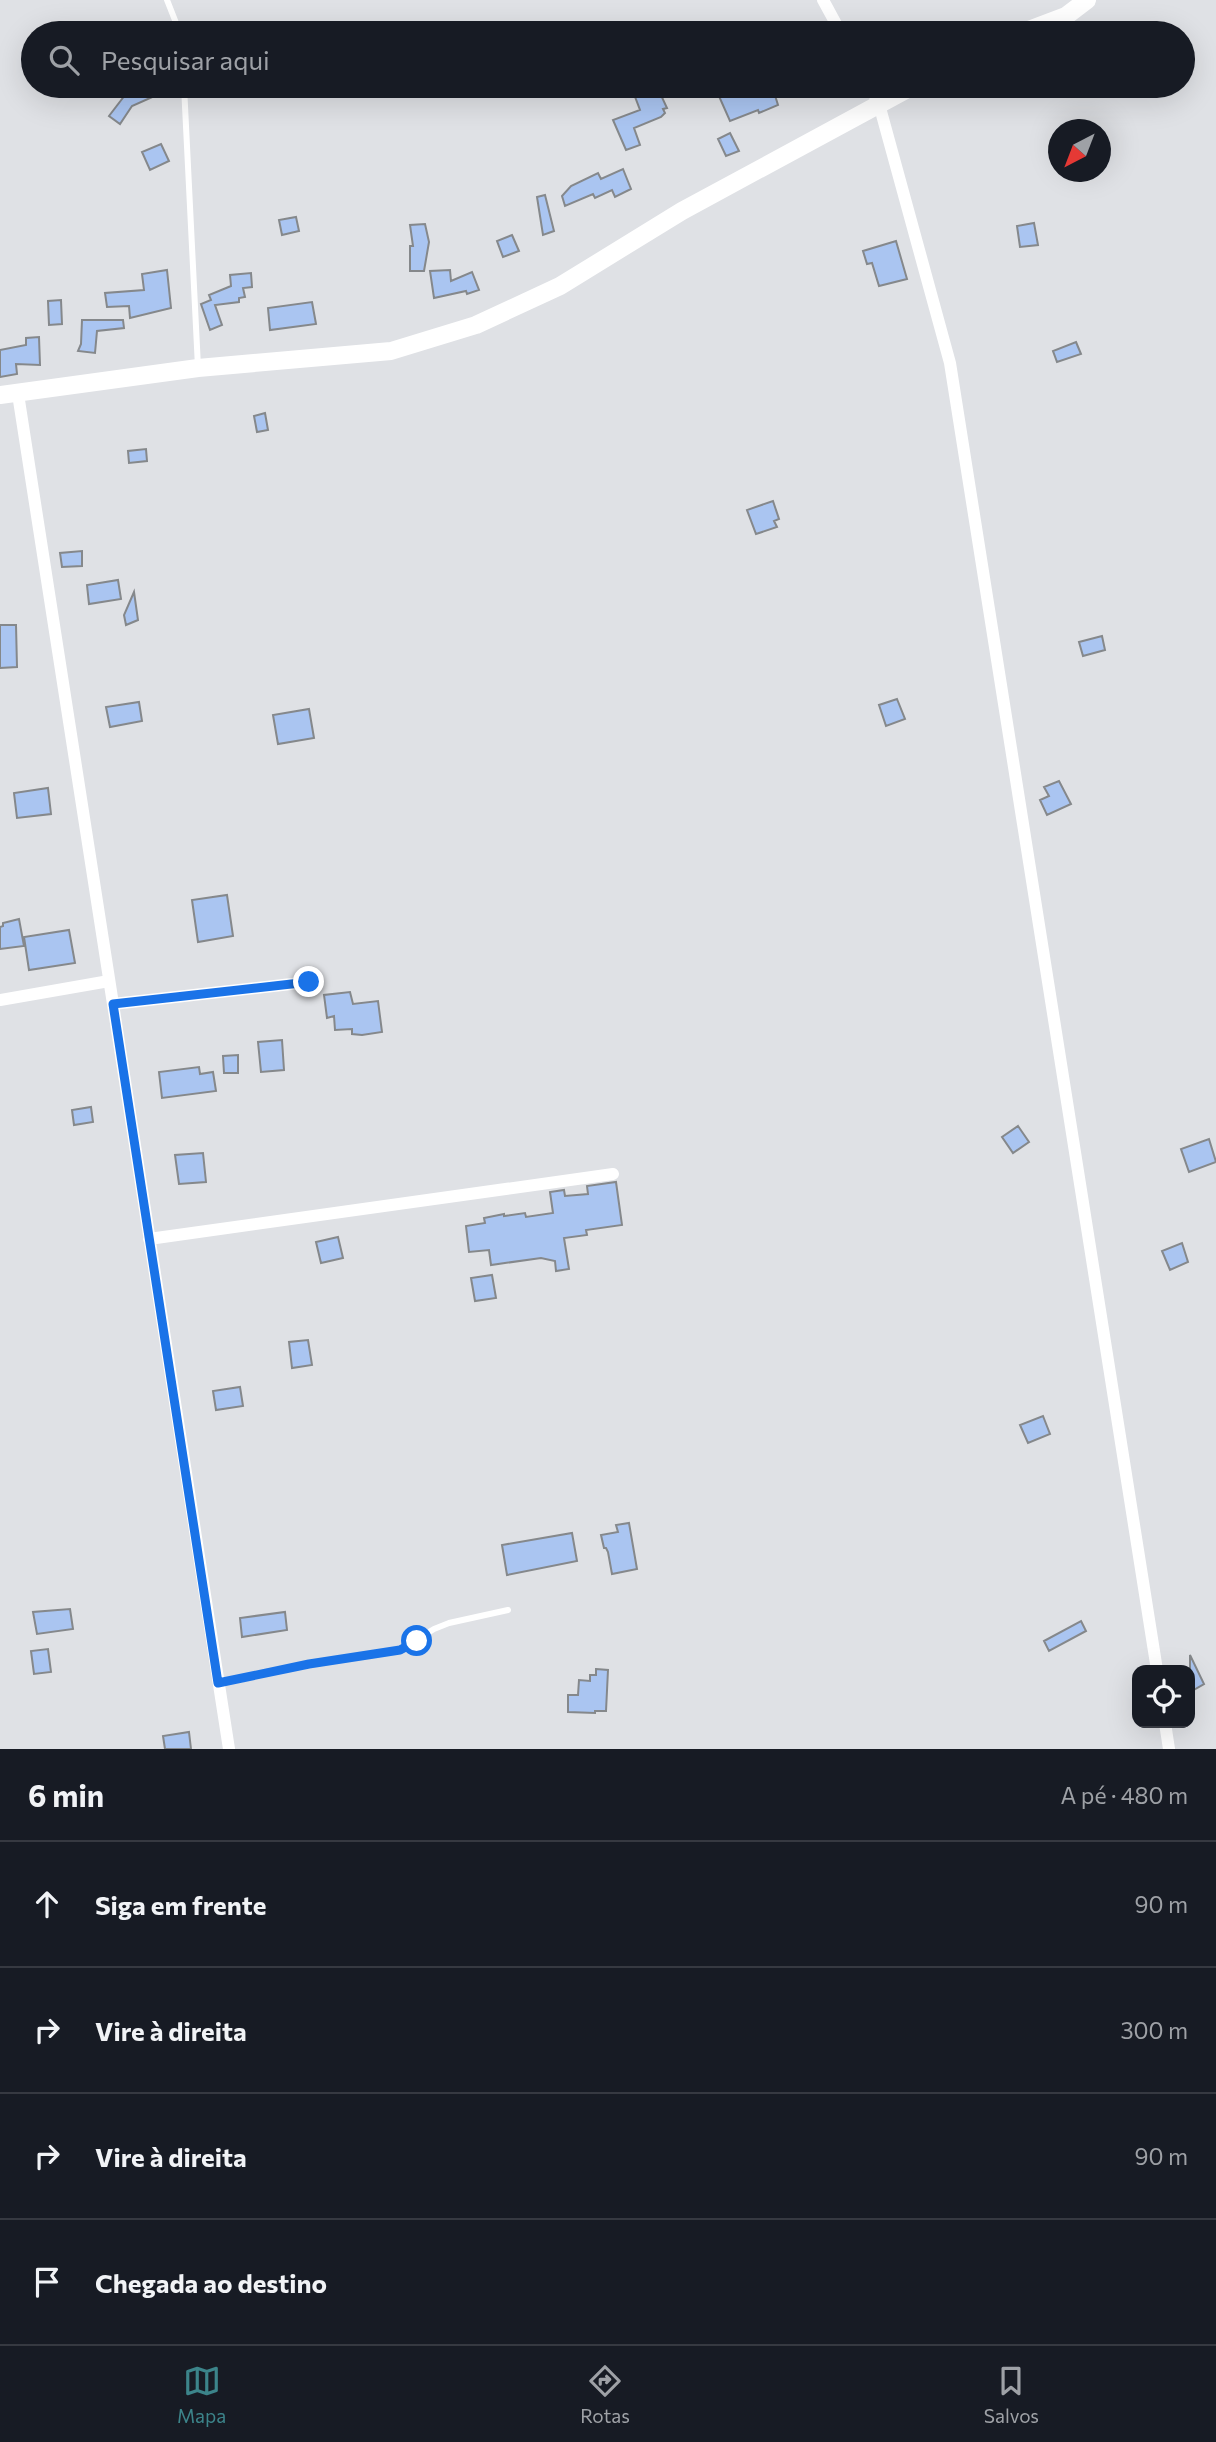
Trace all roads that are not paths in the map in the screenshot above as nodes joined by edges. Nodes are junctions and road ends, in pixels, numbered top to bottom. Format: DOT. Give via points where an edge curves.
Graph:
graph roads {
  1 [pos="167,0"];
  2 [pos="823,0"];
  3 [pos="1087,0"];
  4 [pos="175,21"];
  5 [pos="834,21"];
  6 [pos="1053,21"];
  7 [pos="185,98"];
  8 [pos="876,98"];
  9 [pos="890,98"];
  10 [pos="879,104"];
  11 [pos="198,368"];
  12 [pos="9,394"];
  13 [pos="109,981"];
  14 [pos="309,982"];
  15 [pos="0,1000"];
  16 [pos="113,1004"];
  17 [pos="613,1174"];
  18 [pos="149,1239"];
  19 [pos="508,1611"];
  20 [pos="1156,1665"];
  21 [pos="218,1683"];
  22 [pos="1166,1728"];
  23 [pos="229,1749"];
  24 [pos="1169,1749"];
  1 -- 4 [label="lane"];
  2 -- 5 [label="street"];
  3 -- 6 [label="street"];
  7 -- 11 [label="lane"];
  8 -- 10 [label="street"];
  9 -- 10 [label="street"];
  10 -- 11 [label="street" via="682,211 560,286 475,326 391,351"];
  10 -- 20 [label="street" via="950,363"];
  11 -- 12 [label="street"];
  12 -- 13 [label="street"];
  13 -- 15 [label="street"];
  13 -- 16 [label="street"];
  14 -- 16 [label="street"];
  16 -- 18 [label="street"];
  17 -- 18 [label="street"];
  18 -- 21 [label="street"];
  19 -- 21 [label="lane" via="449,1623 400,1650"];
  21 -- 23 [label="street"];
  22 -- 24 [label="street"];
}
